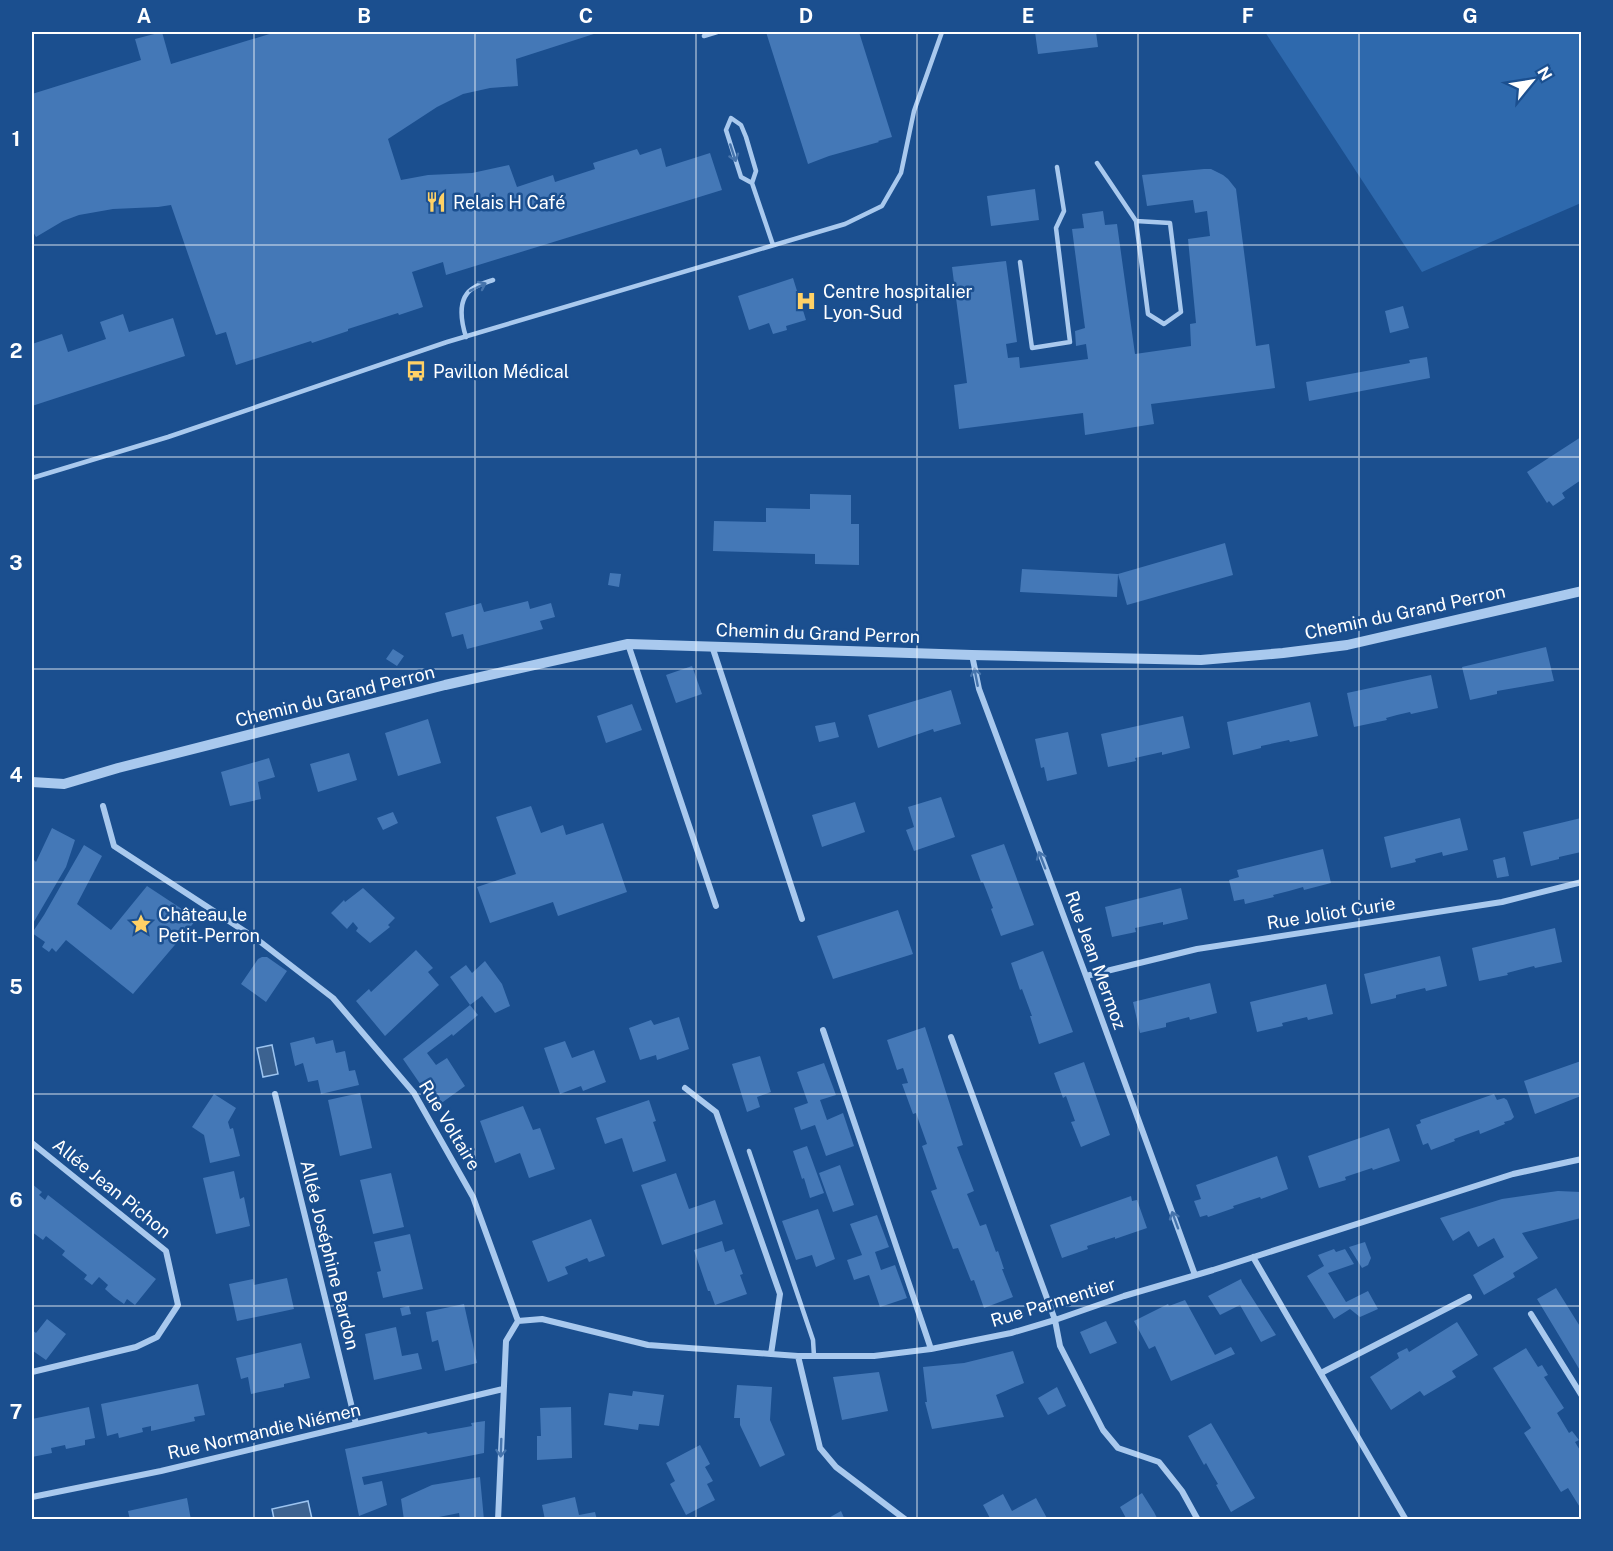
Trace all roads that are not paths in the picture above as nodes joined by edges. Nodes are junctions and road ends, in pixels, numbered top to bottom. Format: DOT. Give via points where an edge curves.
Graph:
graph roads {
  1 [pos="717,32"];
  2 [pos="942,32"];
  3 [pos="704,36"];
  4 [pos="1096,163"];
  5 [pos="1057,167"];
  6 [pos="752,183"];
  7 [pos="1136,220"];
  8 [pos="773,245"];
  9 [pos="1020,262"];
  10 [pos="493,280"];
  11 [pos="466,337"];
  12 [pos="32,478"];
  13 [pos="1581,591"];
  14 [pos="628,644"];
  15 [pos="712,646"];
  16 [pos="972,655"];
  17 [pos="32,782"];
  18 [pos="103,806"];
  19 [pos="1581,882"];
  20 [pos="716,906"];
  21 [pos="802,919"];
  22 [pos="1086,976"];
  23 [pos="823,1030"];
  24 [pos="951,1037"];
  25 [pos="685,1088"];
  26 [pos="274,1094"];
  27 [pos="32,1143"];
  28 [pos="749,1151"];
  29 [pos="1581,1159"];
  30 [pos="1253,1257"];
  31 [pos="1195,1275"];
  32 [pos="1469,1297"];
  33 [pos="1531,1314"];
  34 [pos="1055,1320"];
  35 [pos="518,1321"];
  36 [pos="931,1349"];
  37 [pos="771,1354"];
  38 [pos="798,1356"];
  39 [pos="814,1356"];
  40 [pos="32,1372"];
  41 [pos="1321,1373"];
  42 [pos="503,1389"];
  43 [pos="1581,1396"];
  44 [pos="356,1424"];
  45 [pos="32,1497"];
  46 [pos="498,1520"];
  47 [pos="906,1520"];
  48 [pos="1198,1520"];
  49 [pos="1407,1520"];
  1 -- 3 [label="lane"];
  2 -- 8 [label="lane" via="914,111 901,173 882,206 845,224"];
  4 -- 7 [label="lane"];
  5 -- 9 [label="lane" via="1064,211 1056,228 1070,342 1032,348"];
  6 -- 6 [label="lane, one-way" via="756,171 746,137 741,125 731,118 726,130 729,141 741,177"];
  6 -- 8 [label="lane"];
  7 -- 7 [label="lane" via="1148,314 1164,324 1181,312 1170,223"];
  8 -- 11 [label="lane"];
  11 -- 10 [label="lane, one-way" via="460,319 465,296"];
  11 -- 12 [label="lane" via="168,438"];
  13 -- 16 [label="street, Chemin du Grand Perron" via="1347,645 1283,652 1201,660"];
  14 -- 15 [label="street, Chemin du Grand Perron"];
  14 -- 17 [label="street, Chemin du Grand Perron" via="445,685 64,784"];
  14 -- 20 [label="street"];
  15 -- 16 [label="street, Chemin du Grand Perron"];
  15 -- 21 [label="street"];
  22 -- 16 [label="street, Rue Jean Mermoz, one-way" via="979,689"];
  18 -- 35 [label="street, Rue Voltaire" via="114,846 258,940 333,998 414,1093 473,1197"];
  19 -- 22 [label="street, Rue Joliot Curie" via="1502,902 1197,949"];
  31 -- 22 [label="street, Rue Jean Mermoz, one-way"];
  23 -- 36 [label="street"];
  24 -- 34 [label="street"];
  25 -- 37 [label="street" via="716,1112 780,1294"];
  26 -- 44 [label="street, Allée Joséphine Bardon"];
  27 -- 40 [label="street, Allée Jean Pichon" via="166,1251 178,1305 157,1337 136,1347"];
  28 -- 39 [label="lane" via="813,1340"];
  29 -- 30 [label="street, Rue Parmentier" via="1513,1174"];
  30 -- 31 [label="street, Rue Parmentier"];
  30 -- 41 [label="street"];
  31 -- 34 [label="street, Rue Parmentier"];
  32 -- 41 [label="street"];
  33 -- 43 [label="street"];
  34 -- 36 [label="street, Rue Parmentier"];
  34 -- 48 [label="street" via="1060,1346 1103,1430 1118,1448 1160,1462"];
  35 -- 37 [label="street, Rue Parmentier" via="542,1319 648,1345"];
  35 -- 42 [label="street" via="506,1341"];
  36 -- 39 [label="street, Rue Parmentier" via="874,1356"];
  37 -- 38 [label="street, Rue Parmentier"];
  38 -- 39 [label="street, Rue Parmentier"];
  38 -- 47 [label="street" via="820,1448 836,1467"];
  41 -- 49 [label="street"];
  42 -- 44 [label="street, Rue Normandie Niémen"];
  42 -- 46 [label="street, one-way"];
  44 -- 45 [label="street, Rue Normandie Niémen"];
}
